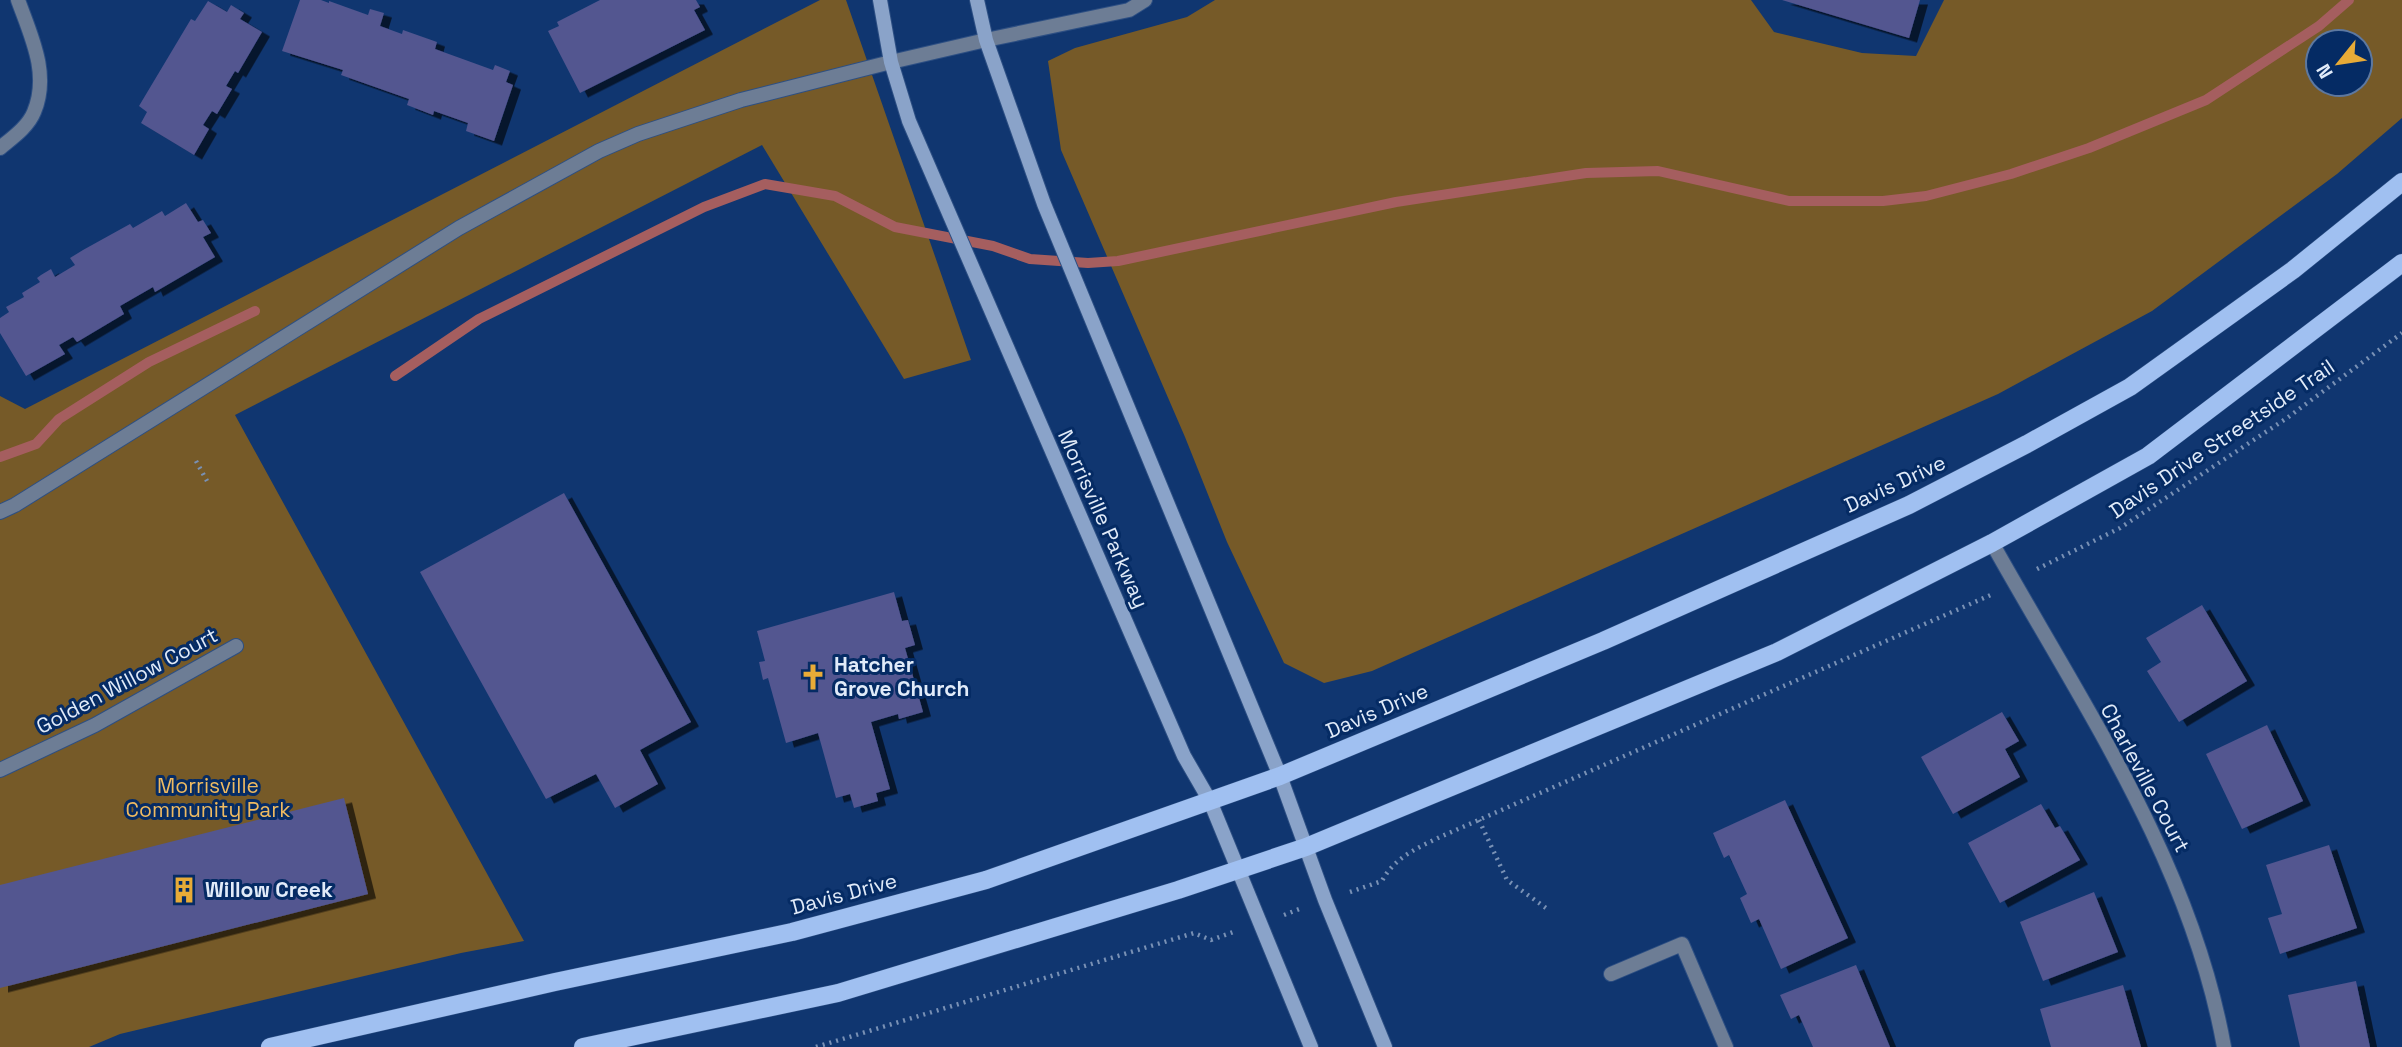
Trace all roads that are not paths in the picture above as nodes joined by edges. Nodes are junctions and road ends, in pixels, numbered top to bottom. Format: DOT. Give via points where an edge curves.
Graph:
graph roads {
  1 [pos="18,0"];
  2 [pos="880,0"];
  3 [pos="977,0"];
  4 [pos="1145,0"];
  5 [pos="986,40"];
  6 [pos="891,62"];
  7 [pos="0,148"];
  8 [pos="2402,182"];
  9 [pos="2402,262"];
  10 [pos="0,512"];
  11 [pos="1992,543"];
  12 [pos="236,646"];
  13 [pos="0,770"];
  14 [pos="1280,776"];
  15 [pos="1210,801"];
  16 [pos="1306,847"];
  17 [pos="1239,869"];
  18 [pos="1611,974"];
  19 [pos="270,1047"];
  20 [pos="583,1047"];
  21 [pos="1311,1047"];
  22 [pos="1385,1047"];
  23 [pos="1726,1047"];
  24 [pos="2224,1047"];
  1 -- 7 [label="street" via="38,57 40,87 33,114"];
  2 -- 6 [label="main road, Morrisville Parkway"];
  3 -- 5 [label="main road"];
  4 -- 5 [label="street" via="1129,10"];
  5 -- 6 [label="street"];
  5 -- 14 [label="main road" via="1044,204"];
  6 -- 10 [label="street" via="741,100 599,151 459,228"];
  6 -- 15 [label="main road, Morrisville Parkway" via="909,121 972,271 1184,756"];
  8 -- 14 [label="main road, Davis Drive" via="2293,271 2130,387 2027,444 1909,505 1603,641"];
  9 -- 11 [label="main road" via="2148,456"];
  11 -- 16 [label="main road" via="1777,652"];
  11 -- 24 [label="street, Charleville Court" via="2138,802 2171,871 2197,939"];
  12 -- 13 [label="street, Golden Willow Court" via="95,725"];
  14 -- 15 [label="main road, Davis Drive"];
  14 -- 16 [label="main road"];
  15 -- 17 [label="main road, Morrisville Parkway"];
  15 -- 19 [label="main road, Davis Drive" via="986,880 792,932"];
  16 -- 17 [label="main road"];
  16 -- 22 [label="main road"];
  17 -- 20 [label="main road" via="838,993"];
  17 -- 21 [label="main road, Morrisville Parkway"];
  18 -- 23 [label="street" via="1682,944"];
}
